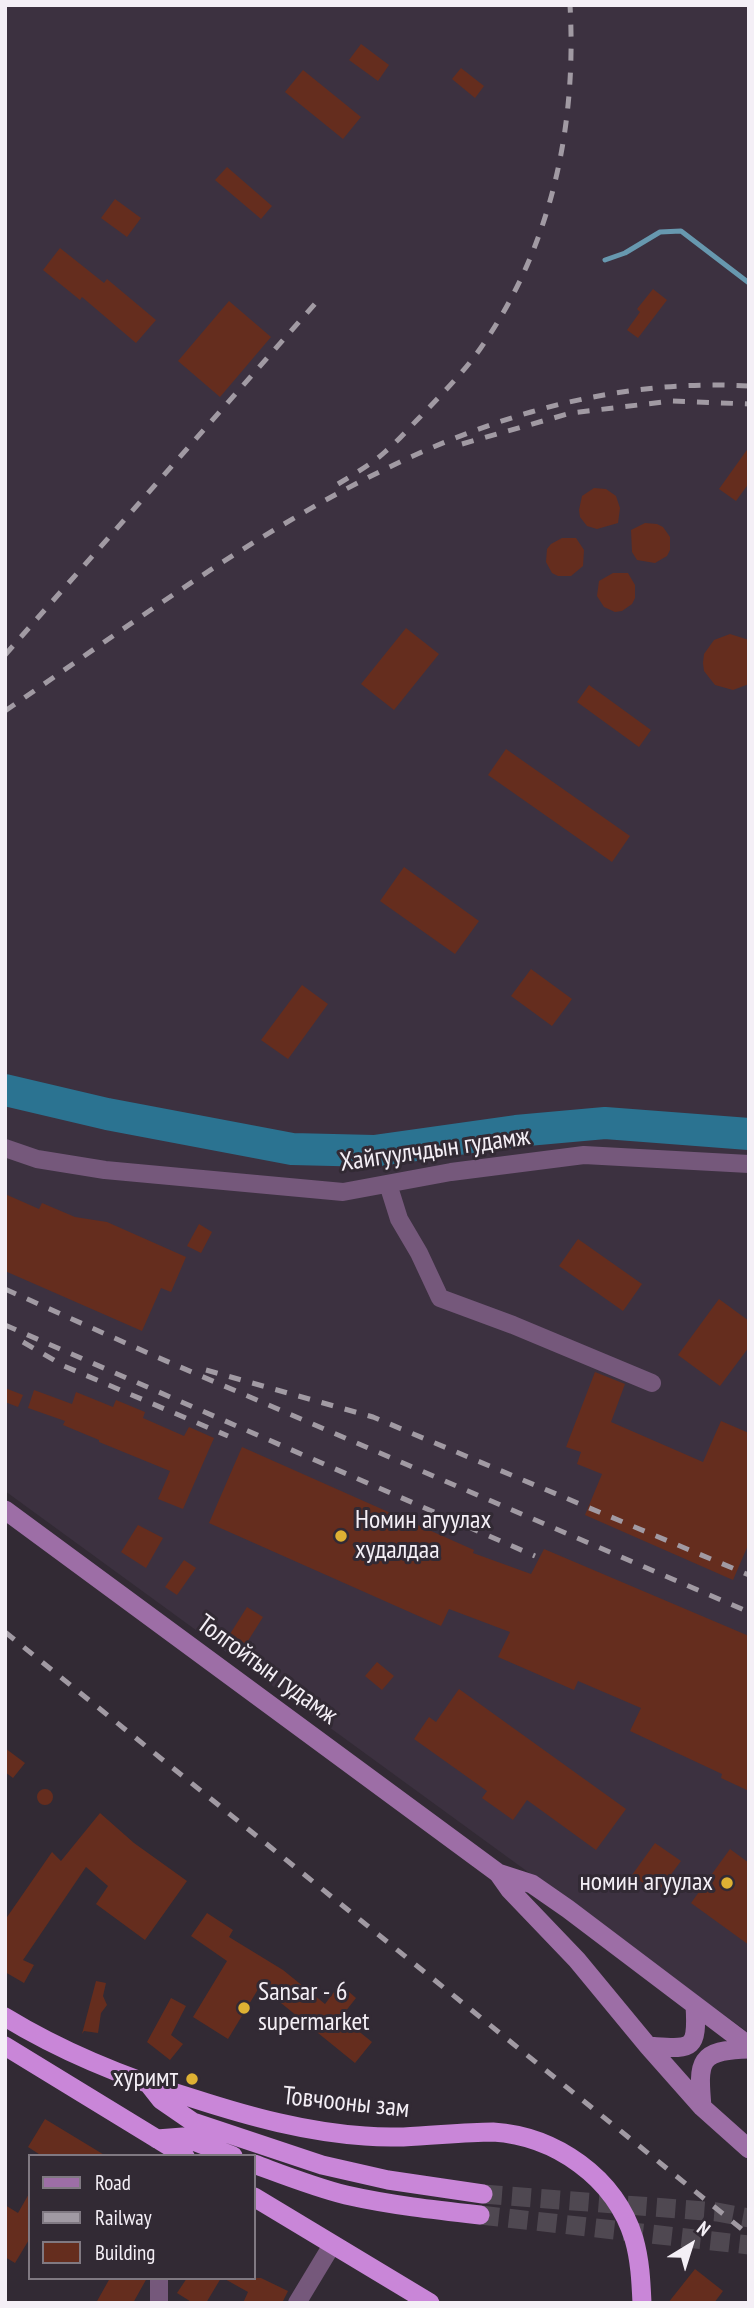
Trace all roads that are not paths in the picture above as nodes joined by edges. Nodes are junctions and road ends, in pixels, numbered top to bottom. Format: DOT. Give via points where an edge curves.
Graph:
graph roads {
  1 [pos="5,1148"];
  2 [pos="749,1164"];
  3 [pos="388,1184"];
  4 [pos="652,1383"];
  5 [pos="5,1510"];
  6 [pos="498,1873"];
  7 [pos="695,2005"];
  8 [pos="5,2017"];
  9 [pos="5,2046"];
  10 [pos="648,2046"];
  11 [pos="749,2047"];
  12 [pos="149,2085"];
  13 [pos="702,2107"];
  14 [pos="156,2138"];
  15 [pos="749,2149"];
  16 [pos="182,2154"];
  17 [pos="228,2154"];
  18 [pos="256,2165"];
  19 [pos="483,2194"];
  20 [pos="256,2198"];
  21 [pos="480,2215"];
  22 [pos="332,2245"];
  23 [pos="159,2280"];
  24 [pos="159,2303"];
  25 [pos="297,2303"];
  26 [pos="430,2303"];
  27 [pos="642,2303"];
  1 -- 3 [label="street, Хайгуулчдын гудамж" via="37,1159 105,1170 198,1179 343,1192"];
  2 -- 3 [label="street, Хайгуулчдын гудамж" via="584,1155"];
  3 -- 4 [label="street" via="399,1219 440,1298"];
  5 -- 6 [label="main road, Толгойтын гудамж"];
  6 -- 7 [label="main road, Толгойтын гудамж" via="532,1884"];
  6 -- 10 [label="main road, Толгойтын гудамж"];
  7 -- 10 [label="main road" via="697,2032 691,2043 678,2048"];
  7 -- 11 [label="main road, Толгойтын гудамж"];
  8 -- 12 [label="highway, Товчооны зам" via="37,2036"];
  9 -- 14 [label="highway"];
  10 -- 13 [label="main road, Толгойтын гудамж"];
  11 -- 13 [label="main road" via="719,2051 703,2063 699,2071"];
  12 -- 19 [label="highway" via="161,2100 193,2122 322,2165"];
  12 -- 27 [label="highway, Товчооны зам" via="301,2129 381,2137 493,2132 540,2142 581,2165 613,2196 634,2238"];
  13 -- 15 [label="main road, Толгойтын гудамж"];
  14 -- 16 [label="highway"];
  14 -- 17 [label="highway" via="183,2137"];
  18 -- 21 [label="highway" via="346,2195"];
  20 -- 22 [label="highway"];
  22 -- 25 [label="street"];
  22 -- 26 [label="highway"];
  23 -- 24 [label="street"];
}
